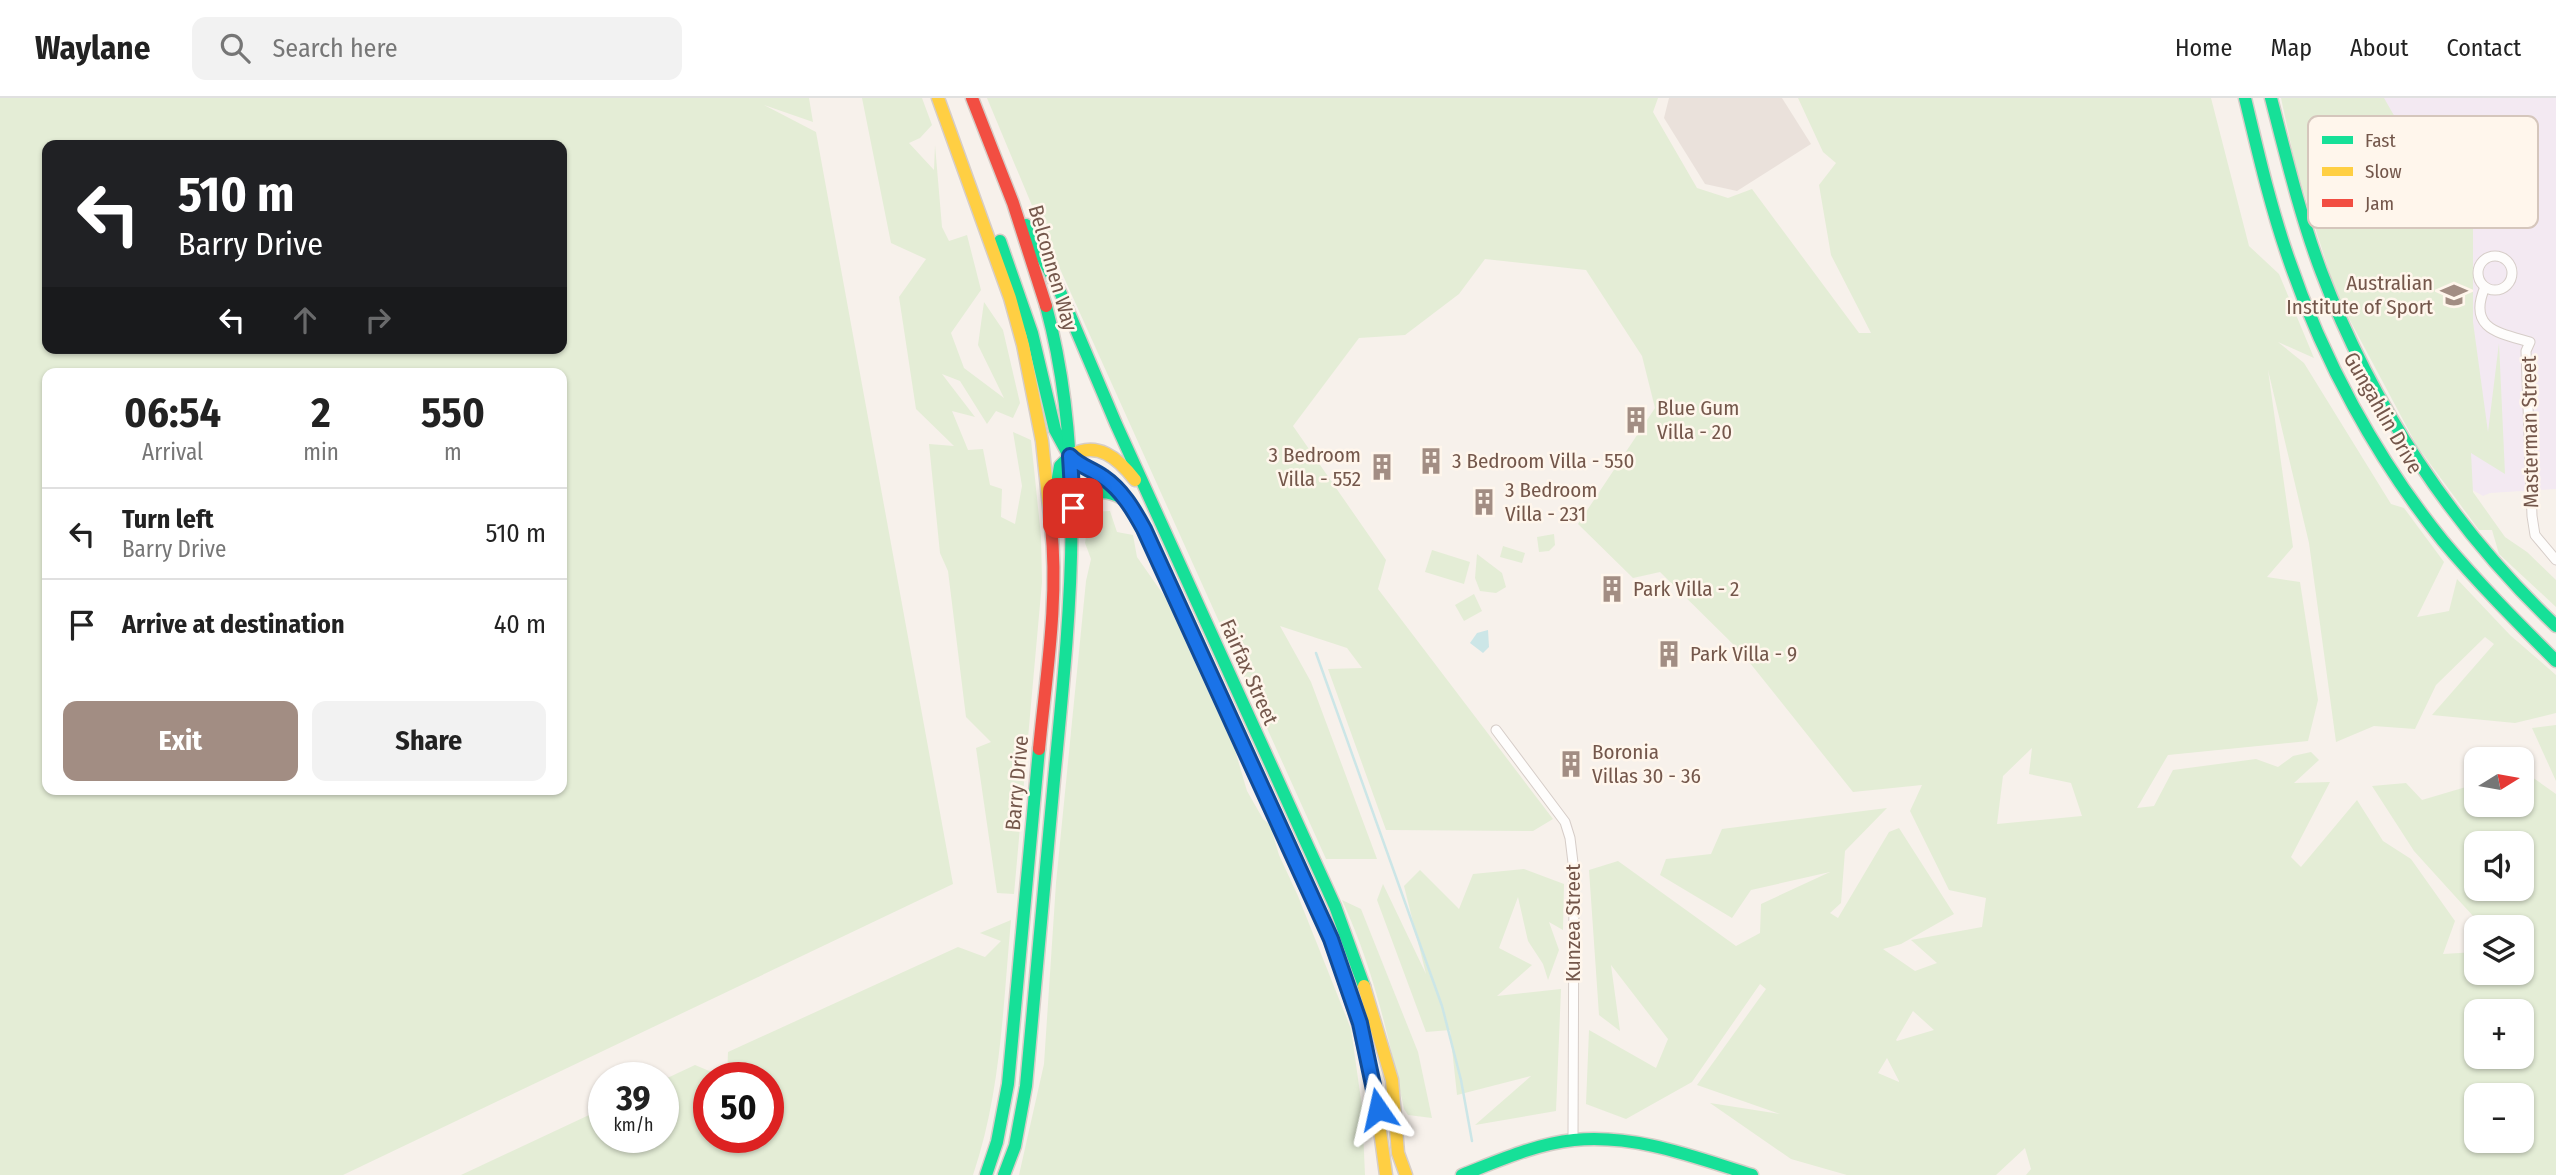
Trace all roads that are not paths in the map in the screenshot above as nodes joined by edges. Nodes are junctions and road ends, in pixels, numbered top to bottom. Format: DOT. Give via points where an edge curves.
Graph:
graph roads {
  1 [pos="938,98"];
  2 [pos="972,98"];
  3 [pos="2245,98"];
  4 [pos="2271,98"];
  5 [pos="945,115"];
  6 [pos="1013,199"];
  7 [pos="2486,287"];
  8 [pos="1070,456"];
  9 [pos="1128,502"];
  10 [pos="1154,509"];
  11 [pos="1073,523"];
  12 [pos="1052,543"];
  13 [pos="2556,560"];
  14 [pos="2556,626"];
  15 [pos="2556,661"];
  16 [pos="1496,730"];
  17 [pos="1573,1140"];
  18 [pos="986,1175"];
  19 [pos="1004,1175"];
  20 [pos="1386,1175"];
  21 [pos="1406,1175"];
  22 [pos="1462,1175"];
  23 [pos="1752,1175"];
  1 -- 5 [label="main road"];
  2 -- 6 [label="main road, Belconnen Way"];
  3 -- 15 [label="main road, Gungahlin Drive" via="2269,201 2299,291 2358,416 2462,567"];
  4 -- 14 [label="main road, Gungahlin Drive" via="2322,274 2376,391 2457,516"];
  5 -- 8 [label="main road" via="1012,273 1055,429"];
  5 -- 12 [label="main road, Barry Drive" via="1010,298 1034,392"];
  6 -- 8 [label="main road, Belconnen Way" via="1049,320"];
  6 -- 10 [label="main road, Fairfax Street" via="1061,294"];
  7 -- 13 [label="street, Masterman Street" via="2480,308 2489,328 2530,342 2526,351 2532,516 2535,535"];
  8 -- 9 [label="main road, Fairfax Street" via="1107,480"];
  8 -- 10 [label="main road" via="1089,449 1113,456"];
  8 -- 11 [label="main road, Barry Drive"];
  8 -- 12 [label="main road" via="1056,477"];
  9 -- 11 [label="main road" via="1110,491 1094,492 1080,506"];
  9 -- 20 [label="main road, Fairfax Street" via="1174,592 1331,939 1360,1023"];
  10 -- 21 [label="main road, Fairfax Street" via="1358,966 1392,1084 1396,1144"];
  11 -- 19 [label="main road, Barry Drive" via="1026,1086 1015,1146"];
  12 -- 18 [label="main road, Barry Drive" via="1051,624 1008,1084"];
  16 -- 17 [label="street, Kunzea Street" via="1564,822 1570,838 1574,871"];
  17 -- 22 [label="main road" via="1530,1149"];
  17 -- 23 [label="main road" via="1636,1141"];
}
